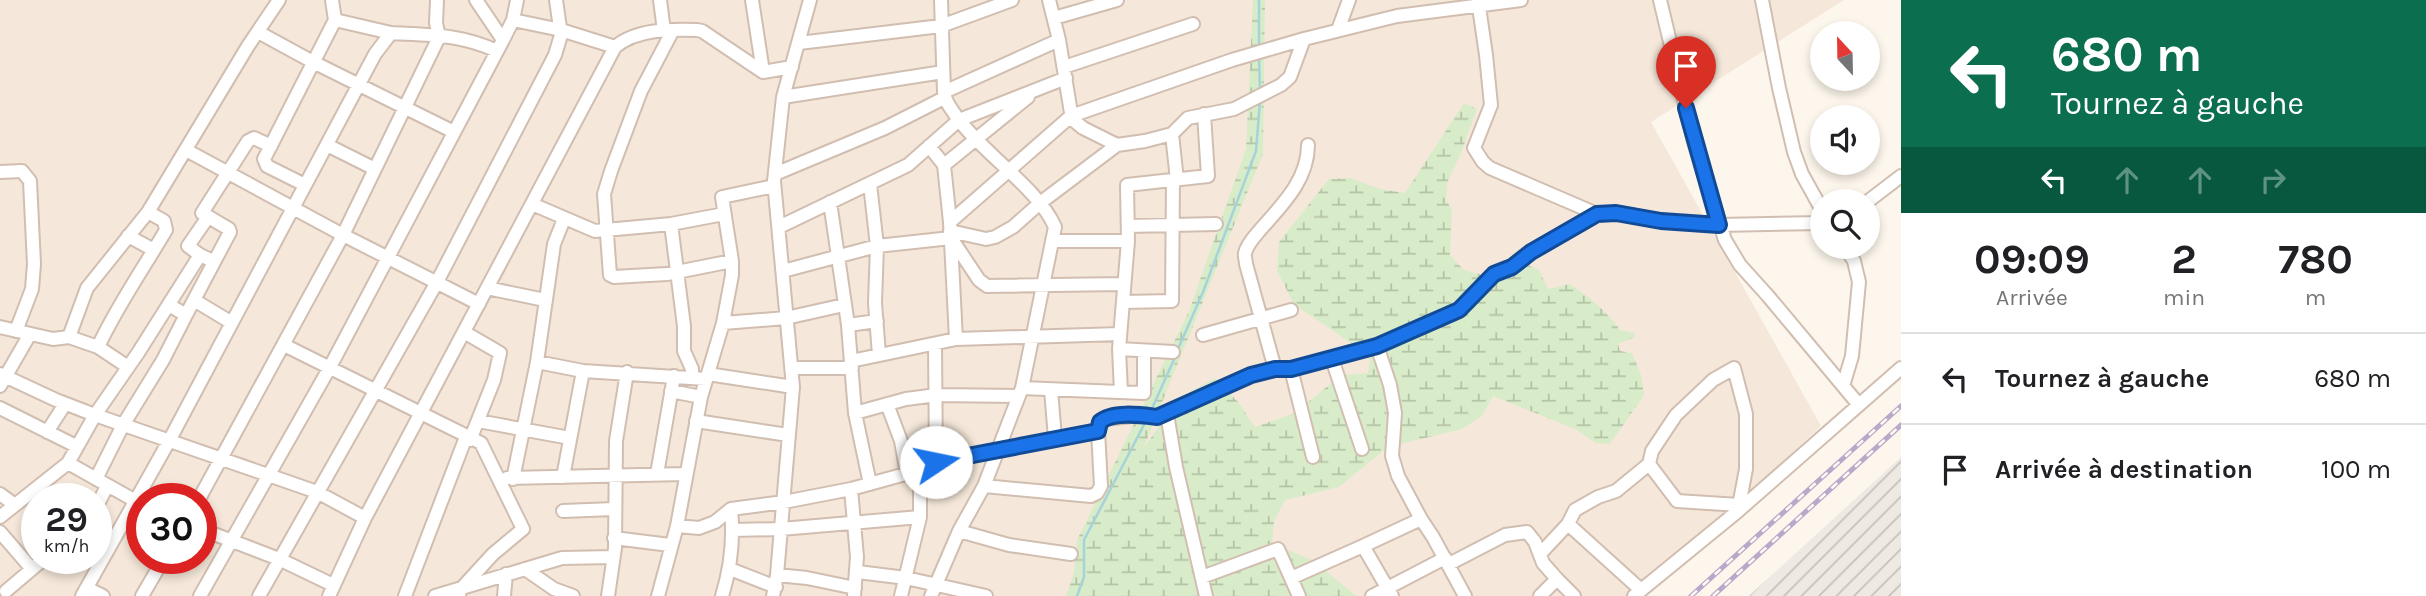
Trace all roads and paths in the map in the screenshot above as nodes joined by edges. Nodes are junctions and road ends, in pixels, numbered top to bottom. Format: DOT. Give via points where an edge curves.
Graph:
graph roads {
  1 [pos="279,0"];
  2 [pos="331,0"];
  3 [pos="437,0"];
  4 [pos="476,0"];
  5 [pos="517,0"];
  6 [pos="556,0"];
  7 [pos="660,0"];
  8 [pos="752,0"];
  9 [pos="810,0"];
  10 [pos="941,0"];
  11 [pos="1012,0"];
  12 [pos="1049,0"];
  13 [pos="1116,0"];
  14 [pos="1349,0"];
  15 [pos="1521,0"];
  16 [pos="1661,0"];
  17 [pos="1762,0"];
  18 [pos="1478,3"];
  19 [pos="1054,18"];
  20 [pos="335,20"];
  21 [pos="513,20"];
  22 [pos="1193,24"];
  23 [pos="941,26"];
  24 [pos="561,30"];
  25 [pos="669,30"];
  26 [pos="1338,30"];
  27 [pos="258,32"];
  28 [pos="391,33"];
  29 [pos="440,35"];
  30 [pos="1304,39"];
  31 [pos="1059,40"];
  32 [pos="799,43"];
  33 [pos="500,45"];
  34 [pos="615,47"];
  35 [pos="313,62"];
  36 [pos="792,67"];
  37 [pos="763,72"];
  38 [pos="943,72"];
  39 [pos="1065,72"];
  40 [pos="358,85"];
  41 [pos="1036,90"];
  42 [pos="944,95"];
  43 [pos="783,97"];
  44 [pos="405,108"];
  45 [pos="1204,114"];
  46 [pos="1071,116"];
  47 [pos="959,120"];
  48 [pos="454,132"];
  49 [pos="1172,134"];
  50 [pos="974,140"];
  51 [pos="327,145"];
  52 [pos="1117,145"];
  53 [pos="1308,145"];
  54 [pos="271,146"];
  55 [pos="929,146"];
  56 [pos="187,150"];
  57 [pos="944,165"];
  58 [pos="375,169"];
  59 [pos="0,172"];
  60 [pos="1008,172"];
  61 [pos="229,173"];
  62 [pos="1901,176"];
  63 [pos="775,180"];
  64 [pos="1175,180"];
  65 [pos="870,184"];
  66 [pos="305,186"];
  67 [pos="1810,189"];
  68 [pos="1880,192"];
  69 [pos="830,202"];
  70 [pos="1040,203"];
  71 [pos="532,204"];
  72 [pos="293,209"];
  73 [pos="148,212"];
  74 [pos="724,214"];
  75 [pos="1597,214"];
  76 [pos="208,216"];
  77 [pos="564,219"];
  78 [pos="1810,223"];
  79 [pos="671,224"];
  80 [pos="1216,224"];
  81 [pos="1172,225"];
  82 [pos="1719,225"];
  83 [pos="1128,226"];
  84 [pos="779,227"];
  85 [pos="950,230"];
  86 [pos="608,231"];
  87 [pos="343,235"];
  88 [pos="128,236"];
  89 [pos="1052,241"];
  90 [pos="1128,241"];
  91 [pos="877,246"];
  92 [pos="154,250"];
  93 [pos="200,255"];
  94 [pos="839,256"];
  95 [pos="387,257"];
  96 [pos="1853,259"];
  97 [pos="213,261"];
  98 [pos="732,261"];
  99 [pos="783,271"];
  100 [pos="677,272"];
  101 [pos="438,282"];
  102 [pos="1124,284"];
  103 [pos="1042,285"];
  104 [pos="487,288"];
  105 [pos="194,300"];
  106 [pos="545,300"];
  107 [pos="1123,302"];
  108 [pos="479,304"];
  109 [pos="169,305"];
  110 [pos="844,305"];
  111 [pos="1291,310"];
  112 [pos="187,315"];
  113 [pos="786,318"];
  114 [pos="1261,318"];
  115 [pos="877,321"];
  116 [pos="232,323"];
  117 [pos="723,323"];
  118 [pos="848,325"];
  119 [pos="0,327"];
  120 [pos="16,331"];
  121 [pos="464,332"];
  122 [pos="30,334"];
  123 [pos="1120,334"];
  124 [pos="1203,335"];
  125 [pos="69,337"];
  126 [pos="1032,337"];
  127 [pos="956,339"];
  128 [pos="935,344"];
  129 [pos="284,345"];
  130 [pos="1377,346"];
  131 [pos="98,347"];
  132 [pos="1119,349"];
  133 [pos="1144,351"];
  134 [pos="1173,352"];
  135 [pos="879,355"];
  136 [pos="1332,359"];
  137 [pos="537,362"];
  138 [pos="851,364"];
  139 [pos="128,367"];
  140 [pos="330,367"];
  141 [pos="792,368"];
  142 [pos="1901,368"];
  143 [pos="1275,369"];
  144 [pos="1291,369"];
  145 [pos="583,371"];
  146 [pos="627,372"];
  147 [pos="674,376"];
  148 [pos="692,377"];
  149 [pos="707,377"];
  150 [pos="2,379"];
  151 [pos="1843,386"];
  152 [pos="793,387"];
  153 [pos="1051,390"];
  154 [pos="671,391"];
  155 [pos="375,392"];
  156 [pos="1020,392"];
  157 [pos="1121,393"];
  158 [pos="937,396"];
  159 [pos="701,397"];
  160 [pos="65,404"];
  161 [pos="887,404"];
  162 [pos="1858,405"];
  163 [pos="0,408"];
  164 [pos="855,413"];
  165 [pos="420,414"];
  166 [pos="95,415"];
  167 [pos="1162,416"];
  168 [pos="478,421"];
  169 [pos="696,421"];
  170 [pos="123,425"];
  171 [pos="523,430"];
  172 [pos="1098,431"];
  173 [pos="47,432"];
  174 [pos="788,435"];
  175 [pos="570,438"];
  176 [pos="1055,438"];
  177 [pos="468,439"];
  178 [pos="169,441"];
  179 [pos="76,446"];
  180 [pos="1362,449"];
  181 [pos="1000,450"];
  182 [pos="1313,457"];
  183 [pos="223,459"];
  184 [pos="936,462"];
  185 [pos="68,463"];
  186 [pos="1649,464"];
  187 [pos="913,472"];
  188 [pos="657,474"];
  189 [pos="685,474"];
  190 [pos="497,475"];
  191 [pos="270,476"];
  192 [pos="614,476"];
  193 [pos="563,477"];
  194 [pos="96,479"];
  195 [pos="513,480"];
  196 [pos="43,483"];
  197 [pos="102,483"];
  198 [pos="148,483"];
  199 [pos="209,483"];
  200 [pos="870,484"];
  201 [pos="985,486"];
  202 [pos="851,489"];
  203 [pos="317,492"];
  204 [pos="0,494"];
  205 [pos="21,500"];
  206 [pos="784,502"];
  207 [pos="15,505"];
  208 [pos="1739,508"];
  209 [pos="614,509"];
  210 [pos="731,509"];
  211 [pos="563,511"];
  212 [pos="0,517"];
  213 [pos="920,517"];
  214 [pos="365,518"];
  215 [pos="1421,519"];
  216 [pos="854,522"];
  217 [pos="126,523"];
  218 [pos="1568,524"];
  219 [pos="677,526"];
  220 [pos="781,529"];
  221 [pos="733,530"];
  222 [pos="959,531"];
  223 [pos="0,532"];
  224 [pos="217,535"];
  225 [pos="614,538"];
  226 [pos="233,541"];
  227 [pos="670,545"];
  228 [pos="1363,546"];
  229 [pos="1071,554"];
  230 [pos="1540,554"];
  231 [pos="21,556"];
  232 [pos="613,557"];
  233 [pos="279,559"];
  234 [pos="1447,561"];
  235 [pos="525,569"];
  236 [pos="730,569"];
  237 [pos="858,572"];
  238 [pos="26,574"];
  239 [pos="155,574"];
  240 [pos="506,574"];
  241 [pos="1202,577"];
  242 [pos="906,578"];
  243 [pos="1291,578"];
  244 [pos="1557,579"];
  245 [pos="331,590"];
  246 [pos="776,590"];
  247 [pos="7,591"];
  248 [pos="932,591"];
  249 [pos="84,592"];
  250 [pos="553,592"];
  251 [pos="855,592"];
  252 [pos="1389,592"];
  253 [pos="460,593"];
  254 [pos="1637,593"];
  255 [pos="103,596"];
  256 [pos="142,596"];
  257 [pos="200,596"];
  258 [pos="259,596"];
  259 [pos="405,596"];
  260 [pos="435,596"];
  261 [pos="504,596"];
  262 [pos="573,596"];
  263 [pos="608,596"];
  264 [pos="658,596"];
  265 [pos="722,596"];
  266 [pos="901,596"];
  267 [pos="986,596"];
  268 [pos="1206,596"];
  269 [pos="1299,596"];
  270 [pos="1371,596"];
  271 [pos="1465,596"];
  272 [pos="1540,596"];
  273 [pos="1574,596"];
  1 -- 27 [label="street"];
  2 -- 20 [label="street"];
  3 -- 29 [label="street"];
  4 -- 33 [label="street"];
  5 -- 21 [label="street"];
  6 -- 24 [label="street"];
  7 -- 25 [label="street"];
  8 -- 37 [label="street"];
  9 -- 32 [label="street"];
  10 -- 23 [label="street"];
  11 -- 23 [label="street"];
  12 -- 19 [label="street"];
  13 -- 19 [label="street"];
  14 -- 26 [label="street"];
  15 -- 18 [label="street"];
  16 -- 82 [label="street" via="1693,142"];
  17 -- 67 [label="street" via="1794,152"];
  18 -- 26 [label="street"];
  18 -- 75 [label="street" via="1491,105 1475,151 1490,167"];
  19 -- 31 [label="street"];
  20 -- 28 [label="street"];
  20 -- 35 [label="street"];
  21 -- 24 [label="street"];
  21 -- 33 [label="street"];
  22 -- 39 [label="street"];
  23 -- 32 [label="street"];
  23 -- 38 [label="street"];
  24 -- 34 [label="street"];
  24 -- 101 [label="street" via="555,55"];
  25 -- 34 [label="street" via="626,39"];
  25 -- 37 [label="street" via="702,31"];
  25 -- 86 [label="street" via="611,171 604,198"];
  26 -- 30 [label="street"];
  27 -- 35 [label="street"];
  27 -- 56 [label="street"];
  28 -- 29 [label="street"];
  28 -- 40 [label="street"];
  29 -- 33 [label="street"];
  29 -- 44 [label="street"];
  30 -- 45 [label="street" via="1285,83 1238,108"];
  30 -- 46 [label="street"];
  31 -- 39 [label="street"];
  31 -- 42 [label="street"];
  32 -- 36 [label="street"];
  33 -- 48 [label="street"];
  34 -- 71 [label="street"];
  35 -- 40 [label="street"];
  35 -- 54 [label="street"];
  36 -- 37 [label="street"];
  36 -- 43 [label="street"];
  38 -- 42 [label="street"];
  38 -- 43 [label="street"];
  39 -- 41 [label="street"];
  39 -- 46 [label="street"];
  40 -- 44 [label="street"];
  40 -- 51 [label="street"];
  41 -- 47 [label="street"];
  41 -- 50 [label="street"];
  42 -- 47 [label="street"];
  42 -- 63 [label="street"];
  43 -- 63 [label="street"];
  44 -- 48 [label="street"];
  44 -- 58 [label="street"];
  45 -- 49 [label="street" via="1188,118"];
  45 -- 64 [label="street" via="1208,176"];
  46 -- 52 [label="street" via="1083,128"];
  46 -- 60 [label="street"];
  47 -- 50 [label="street"];
  47 -- 55 [label="street"];
  48 -- 95 [label="street"];
  49 -- 52 [label="street"];
  49 -- 64 [label="street"];
  50 -- 57 [label="street"];
  50 -- 60 [label="street"];
  51 -- 58 [label="street"];
  51 -- 66 [label="street"];
  52 -- 70 [label="street"];
  53 -- 114 [label="street" via="1300,181 1245,252"];
  54 -- 61 [label="street" via="251,139"];
  54 -- 66 [label="street" via="264,159 267,166"];
  55 -- 57 [label="street"];
  55 -- 65 [label="street" via="911,162"];
  56 -- 61 [label="street"];
  56 -- 73 [label="street"];
  57 -- 85 [label="street"];
  58 -- 87 [label="street"];
  59 -- 120 [label="street" via="22,171 30,181 32,289"];
  60 -- 70 [label="street"];
  60 -- 85 [label="street"];
  61 -- 72 [label="street"];
  61 -- 76 [label="street" via="202,213"];
  62 -- 68 [label="street"];
  63 -- 74 [label="street" via="723,196"];
  63 -- 84 [label="street"];
  64 -- 81 [label="street"];
  64 -- 83 [label="street" via="1126,185"];
  65 -- 69 [label="street"];
  65 -- 91 [label="street"];
  66 -- 72 [label="street"];
  69 -- 84 [label="street"];
  69 -- 94 [label="street"];
  70 -- 85 [label="street" via="1013,228 995,237"];
  70 -- 89 [label="street" via="1054,224"];
  71 -- 77 [label="street"];
  71 -- 104 [label="street"];
  72 -- 87 [label="street"];
  72 -- 116 [label="street"];
  73 -- 88 [label="street"];
  73 -- 92 [label="street" via="166,226"];
  74 -- 79 [label="street"];
  74 -- 98 [label="street"];
  75 -- 82 [label="street"];
  75 -- 130 [label="street" via="1494,274 1459,310"];
  76 -- 93 [label="street" via="188,246"];
  76 -- 97 [label="street" via="230,231"];
  77 -- 86 [label="street" via="595,232"];
  77 -- 106 [label="street" via="554,244"];
  78 -- 82 [label="street"];
  79 -- 86 [label="street"];
  79 -- 100 [label="street"];
  80 -- 81 [label="street"];
  81 -- 83 [label="street"];
  81 -- 107 [label="street" via="1172,301"];
  82 -- 151 [label="street" via="1740,265"];
  83 -- 90 [label="street"];
  84 -- 99 [label="street"];
  85 -- 91 [label="street"];
  85 -- 103 [label="street" via="982,284"];
  85 -- 127 [label="street"];
  86 -- 100 [label="street" via="612,276"];
  87 -- 95 [label="street"];
  87 -- 129 [label="street"];
  88 -- 92 [label="street"];
  88 -- 125 [label="street" via="87,288"];
  89 -- 90 [label="street"];
  89 -- 103 [label="street"];
  90 -- 102 [label="street"];
  91 -- 94 [label="street"];
  91 -- 115 [label="street"];
  92 -- 131 [label="street"];
  93 -- 97 [label="street"];
  93 -- 109 [label="street"];
  94 -- 99 [label="street"];
  94 -- 110 [label="street"];
  95 -- 101 [label="street"];
  95 -- 140 [label="street"];
  96 -- 151 [label="street" via="1860,282 1852,356"];
  97 -- 105 [label="street"];
  98 -- 100 [label="street"];
  98 -- 117 [label="street"];
  99 -- 113 [label="street"];
  100 -- 148 [label="street" via="684,351"];
  101 -- 108 [label="street"];
  101 -- 155 [label="street"];
  102 -- 103 [label="street"];
  102 -- 107 [label="street"];
  103 -- 126 [label="street"];
  104 -- 106 [label="street"];
  104 -- 108 [label="street"];
  105 -- 112 [label="street"];
  105 -- 116 [label="street"];
  106 -- 137 [label="street"];
  107 -- 123 [label="street"];
  108 -- 121 [label="street"];
  109 -- 112 [label="street"];
  109 -- 139 [label="street"];
  110 -- 113 [label="street"];
  110 -- 118 [label="street"];
  111 -- 114 [label="street"];
  112 -- 170 [label="street"];
  113 -- 117 [label="street"];
  113 -- 141 [label="street"];
  114 -- 124 [label="street"];
  114 -- 143 [label="street"];
  115 -- 118 [label="street"];
  115 -- 135 [label="street"];
  116 -- 178 [label="street"];
  117 -- 149 [label="street"];
  118 -- 138 [label="street"];
  119 -- 120 [label="street"];
  120 -- 122 [label="street"];
  121 -- 165 [label="street"];
  121 -- 168 [label="street" via="499,353"];
  122 -- 125 [label="street"];
  122 -- 150 [label="street"];
  123 -- 126 [label="street"];
  123 -- 132 [label="street"];
  125 -- 131 [label="street"];
  126 -- 127 [label="street"];
  126 -- 156 [label="street"];
  127 -- 128 [label="street"];
  128 -- 135 [label="street"];
  128 -- 158 [label="street"];
  129 -- 140 [label="street"];
  129 -- 183 [label="street"];
  130 -- 136 [label="street"];
  130 -- 215 [label="street" via="1395,413 1392,456"];
  131 -- 139 [label="street"];
  132 -- 133 [label="street"];
  132 -- 157 [label="street"];
  133 -- 134 [label="street"];
  133 -- 157 [label="street" via="1144,393"];
  135 -- 138 [label="street"];
  136 -- 144 [label="street"];
  136 -- 180 [label="street"];
  137 -- 145 [label="street"];
  137 -- 171 [label="street"];
  138 -- 141 [label="street"];
  138 -- 164 [label="street"];
  139 -- 166 [label="street"];
  140 -- 155 [label="street"];
  140 -- 191 [label="street"];
  141 -- 152 [label="street"];
  142 -- 162 [label="street"];
  143 -- 144 [label="street"];
  143 -- 167 [label="street" via="1251,375"];
  144 -- 182 [label="street"];
  145 -- 146 [label="street"];
  145 -- 175 [label="street"];
  146 -- 147 [label="street"];
  146 -- 192 [label="street"];
  147 -- 148 [label="street"];
  147 -- 154 [label="street"];
  148 -- 149 [label="street"];
  149 -- 152 [label="street"];
  149 -- 159 [label="street"];
  150 -- 160 [label="street"];
  151 -- 162 [label="street"];
  152 -- 174 [label="street"];
  153 -- 156 [label="street"];
  153 -- 157 [label="street"];
  153 -- 176 [label="street"];
  154 -- 159 [label="street"];
  154 -- 188 [label="street"];
  155 -- 165 [label="street"];
  155 -- 203 [label="street"];
  156 -- 158 [label="street"];
  156 -- 181 [label="street"];
  158 -- 161 [label="street"];
  158 -- 184 [label="street"];
  159 -- 169 [label="street"];
  160 -- 166 [label="street"];
  160 -- 173 [label="street"];
  161 -- 164 [label="street"];
  161 -- 187 [label="street"];
  162 -- 208 [label="street"];
  163 -- 173 [label="street"];
  164 -- 200 [label="street"];
  165 -- 177 [label="street"];
  165 -- 214 [label="street"];
  166 -- 170 [label="street"];
  166 -- 179 [label="street"];
  167 -- 172 [label="street" via="1103,419"];
  167 -- 241 [label="street"];
  168 -- 171 [label="street"];
  168 -- 177 [label="street"];
  169 -- 174 [label="street"];
  169 -- 189 [label="street"];
  170 -- 178 [label="street"];
  170 -- 194 [label="street"];
  171 -- 175 [label="street"];
  171 -- 195 [label="street"];
  172 -- 176 [label="street"];
  172 -- 201 [label="street" via="1101,486 1091,496"];
  173 -- 179 [label="street"];
  174 -- 206 [label="street"];
  175 -- 193 [label="street"];
  176 -- 181 [label="street"];
  177 -- 190 [label="street" via="481,443"];
  177 -- 259 [label="street"];
  178 -- 183 [label="street"];
  178 -- 198 [label="street"];
  179 -- 185 [label="street"];
  181 -- 184 [label="street"];
  181 -- 201 [label="street"];
  183 -- 191 [label="street"];
  183 -- 199 [label="street"];
  184 -- 187 [label="street"];
  185 -- 194 [label="street"];
  185 -- 196 [label="street"];
  186 -- 208 [label="street" via="1677,501"];
  186 -- 208 [label="street" via="1652,451 1676,415 1713,380 1735,369 1746,414 1745,484"];
  186 -- 218 [label="street" via="1616,491 1575,510"];
  187 -- 200 [label="street"];
  187 -- 213 [label="street"];
  188 -- 189 [label="street"];
  188 -- 192 [label="street"];
  189 -- 219 [label="street"];
  190 -- 195 [label="street"];
  190 -- 253 [label="street" via="523,529 493,554"];
  191 -- 203 [label="street"];
  191 -- 226 [label="street"];
  192 -- 193 [label="street"];
  192 -- 209 [label="street"];
  193 -- 195 [label="street"];
  194 -- 197 [label="street"];
  200 -- 202 [label="street"];
  201 -- 222 [label="street"];
  202 -- 206 [label="street"];
  202 -- 216 [label="street"];
  203 -- 214 [label="street"];
  203 -- 233 [label="street"];
  204 -- 207 [label="street"];
  205 -- 207 [label="street"];
  206 -- 210 [label="street"];
  206 -- 220 [label="street"];
  207 -- 212 [label="street"];
  208 -- 254 [label="street"];
  209 -- 211 [label="street"];
  209 -- 225 [label="street"];
  210 -- 219 [label="street" via="699,528"];
  210 -- 221 [label="street"];
  213 -- 216 [label="street"];
  213 -- 242 [label="street"];
  214 -- 245 [label="street"];
  215 -- 228 [label="street"];
  215 -- 234 [label="street"];
  216 -- 220 [label="street"];
  216 -- 237 [label="street"];
  217 -- 249 [label="street"];
  218 -- 230 [label="street"];
  218 -- 254 [label="street"];
  219 -- 227 [label="street"];
  220 -- 221 [label="street"];
  220 -- 246 [label="street"];
  221 -- 236 [label="street"];
  222 -- 229 [label="street" via="1009,545"];
  222 -- 248 [label="street"];
  223 -- 231 [label="street"];
  224 -- 226 [label="street"];
  225 -- 227 [label="street"];
  225 -- 232 [label="street"];
  226 -- 233 [label="street"];
  226 -- 257 [label="street"];
  227 -- 264 [label="street"];
  228 -- 243 [label="street"];
  228 -- 252 [label="street"];
  230 -- 234 [label="street" via="1527,533 1505,535"];
  230 -- 244 [label="street"];
  232 -- 235 [label="street" via="562,558"];
  232 -- 263 [label="street"];
  233 -- 245 [label="street"];
  233 -- 258 [label="street"];
  234 -- 252 [label="street"];
  234 -- 271 [label="street"];
  235 -- 240 [label="street"];
  235 -- 250 [label="street"];
  236 -- 246 [label="street"];
  236 -- 265 [label="street"];
  237 -- 242 [label="street"];
  237 -- 251 [label="street"];
  238 -- 247 [label="street"];
  239 -- 256 [label="street"];
  240 -- 253 [label="street"];
  240 -- 261 [label="street"];
  241 -- 243 [label="street" via="1278,549"];
  241 -- 268 [label="street"];
  242 -- 248 [label="street"];
  242 -- 266 [label="street"];
  243 -- 269 [label="street"];
  244 -- 272 [label="street"];
  244 -- 273 [label="street"];
  246 -- 251 [label="street" via="807,578"];
  248 -- 267 [label="street"];
  249 -- 255 [label="street"];
  250 -- 262 [label="street"];
  252 -- 270 [label="street"];
  253 -- 260 [label="street"];
}
